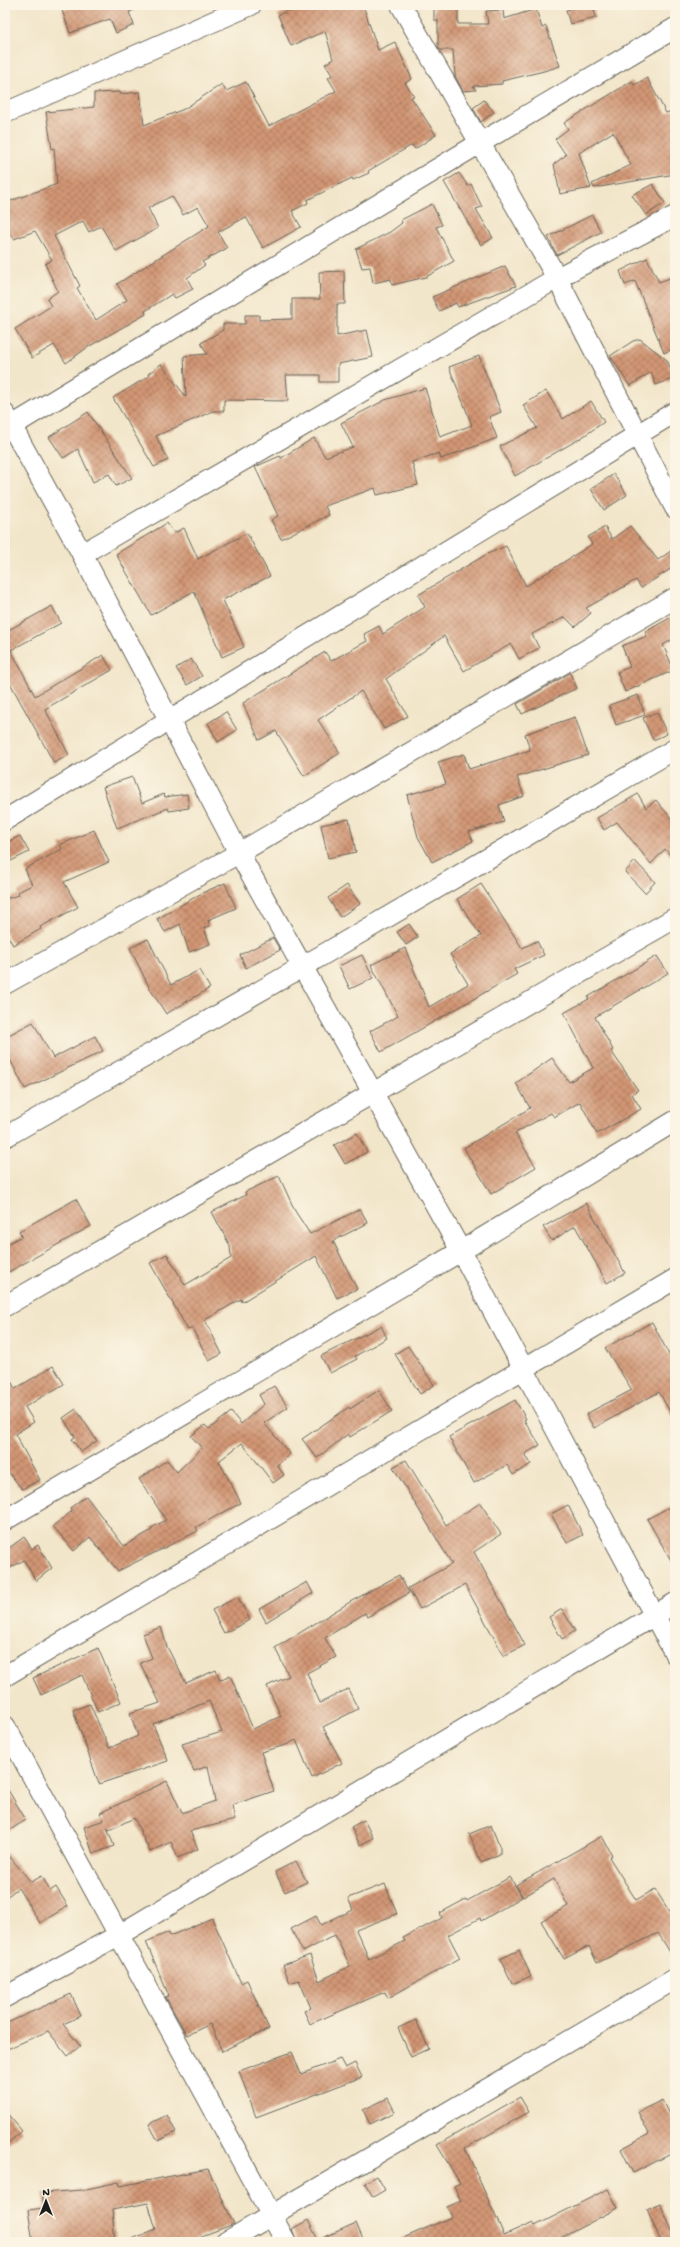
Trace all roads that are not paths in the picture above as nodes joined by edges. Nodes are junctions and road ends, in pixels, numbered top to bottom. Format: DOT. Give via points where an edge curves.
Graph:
graph roads {
  1 [pos="251,5"];
  2 [pos="401,5"];
  3 [pos="675,28"];
  4 [pos="5,113"];
  5 [pos="480,143"];
  6 [pos="675,216"];
  7 [pos="558,278"];
  8 [pos="675,412"];
  9 [pos="7,423"];
  10 [pos="637,435"];
  11 [pos="675,508"];
  12 [pos="82,554"];
  13 [pos="675,598"];
  14 [pos="170,720"];
  15 [pos="675,749"];
  16 [pos="5,820"];
  17 [pos="238,852"];
  18 [pos="675,918"];
  19 [pos="302,967"];
  20 [pos="5,984"];
  21 [pos="372,1094"];
  22 [pos="675,1121"];
  23 [pos="5,1136"];
  24 [pos="461,1251"];
  25 [pos="675,1280"];
  26 [pos="5,1306"];
  27 [pos="523,1369"];
  28 [pos="5,1520"];
  29 [pos="675,1603"];
  30 [pos="654,1615"];
  31 [pos="675,1654"];
  32 [pos="5,1676"];
  33 [pos="5,1726"];
  34 [pos="119,1934"];
  35 [pos="675,1979"];
  36 [pos="5,1996"];
  37 [pos="272,2216"];
  38 [pos="226,2242"];
  39 [pos="286,2242"];
  1 -- 4 [label="street"];
  2 -- 5 [label="street"];
  3 -- 5 [label="street"];
  5 -- 7 [label="street"];
  5 -- 9 [label="street"];
  6 -- 7 [label="street"];
  7 -- 10 [label="street"];
  7 -- 12 [label="street"];
  8 -- 10 [label="street"];
  9 -- 12 [label="street"];
  10 -- 11 [label="street"];
  10 -- 14 [label="street"];
  12 -- 14 [label="street"];
  13 -- 17 [label="street"];
  14 -- 16 [label="street"];
  14 -- 17 [label="street"];
  15 -- 19 [label="street"];
  17 -- 19 [label="street"];
  17 -- 20 [label="street"];
  18 -- 21 [label="street"];
  19 -- 21 [label="street"];
  19 -- 23 [label="street"];
  21 -- 24 [label="street"];
  21 -- 26 [label="street"];
  22 -- 24 [label="street"];
  24 -- 27 [label="street"];
  24 -- 28 [label="street"];
  25 -- 27 [label="street"];
  27 -- 30 [label="street"];
  27 -- 32 [label="street"];
  29 -- 30 [label="street"];
  30 -- 31 [label="street"];
  30 -- 34 [label="street"];
  33 -- 34 [label="street"];
  34 -- 36 [label="street"];
  34 -- 37 [label="street"];
  35 -- 37 [label="street"];
  37 -- 38 [label="street"];
  37 -- 39 [label="street"];
}
